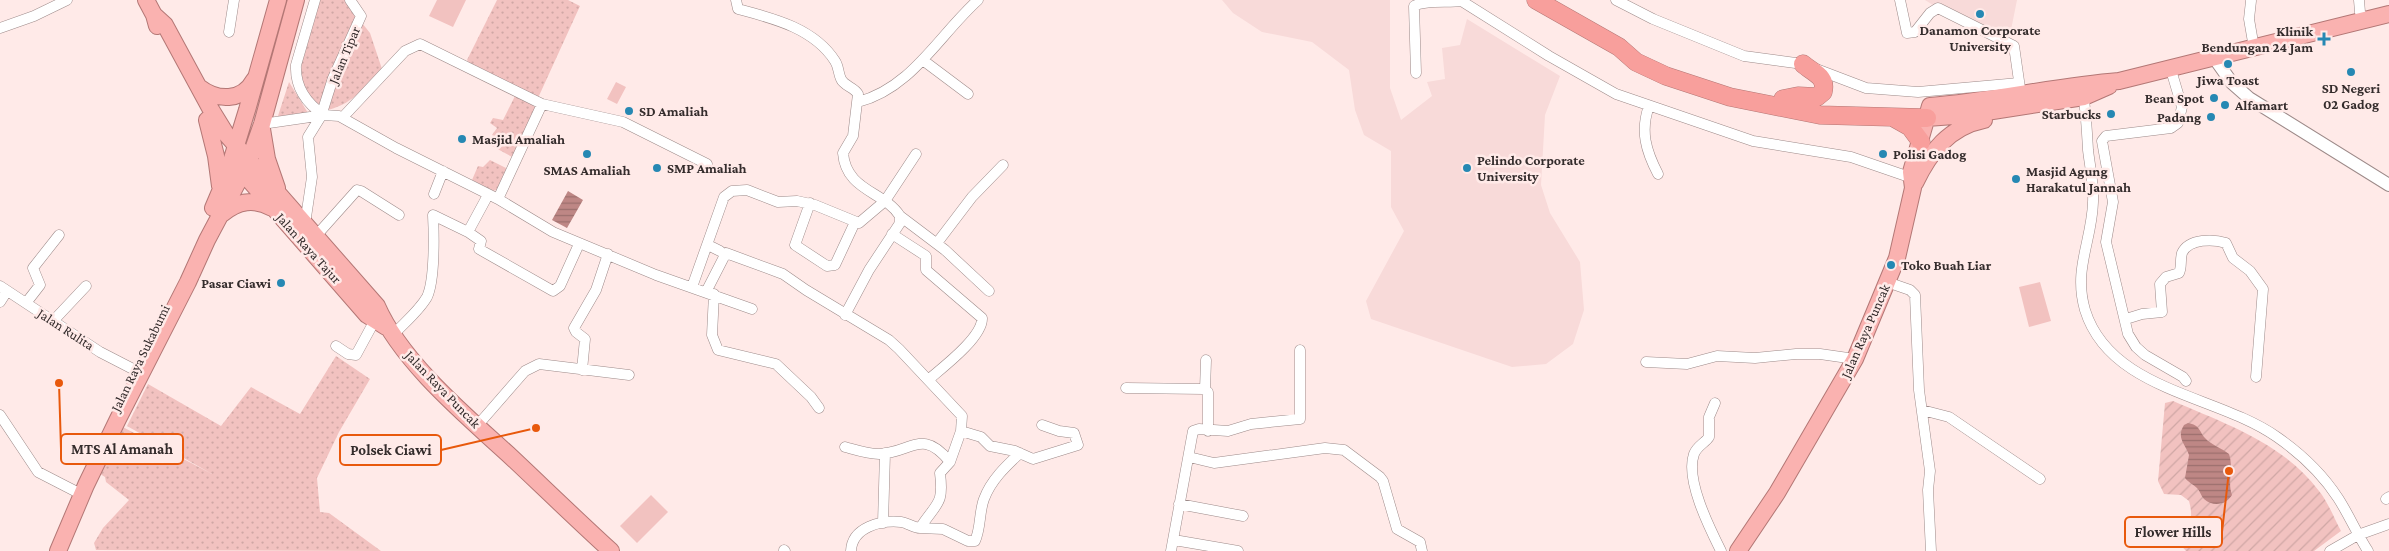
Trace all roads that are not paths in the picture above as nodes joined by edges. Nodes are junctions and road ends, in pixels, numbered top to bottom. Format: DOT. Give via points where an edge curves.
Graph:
graph roads {
  1 [pos="67,0"];
  2 [pos="146,0"];
  3 [pos="234,0"];
  4 [pos="278,0"];
  5 [pos="296,0"];
  6 [pos="315,0"];
  7 [pos="350,0"];
  8 [pos="736,0"];
  9 [pos="978,0"];
  10 [pos="1536,0"];
  11 [pos="1616,0"];
  12 [pos="1900,0"];
  13 [pos="2359,0"];
  14 [pos="1461,1"];
  15 [pos="2251,1"];
  16 [pos="2389,14"];
  17 [pos="154,16"];
  18 [pos="2364,20"];
  19 [pos="0,28"];
  20 [pos="229,32"];
  21 [pos="1619,47"];
  22 [pos="2254,48"];
  23 [pos="2215,59"];
  24 [pos="924,61"];
  25 [pos="1803,64"];
  26 [pos="2171,70"];
  27 [pos="1416,73"];
  28 [pos="256,76"];
  29 [pos="198,87"];
  30 [pos="2082,91"];
  31 [pos="968,94"];
  32 [pos="2023,94"];
  33 [pos="1783,99"];
  34 [pos="858,102"];
  35 [pos="542,104"];
  36 [pos="1649,106"];
  37 [pos="1929,112"];
  38 [pos="322,114"];
  39 [pos="343,117"];
  40 [pos="1894,118"];
  41 [pos="207,120"];
  42 [pos="262,124"];
  43 [pos="1921,142"];
  44 [pos="233,152"];
  45 [pos="916,154"];
  46 [pos="707,164"];
  47 [pos="1003,166"];
  48 [pos="246,167"];
  49 [pos="443,171"];
  50 [pos="1658,174"];
  51 [pos="1913,182"];
  52 [pos="2389,184"];
  53 [pos="220,193"];
  54 [pos="434,194"];
  55 [pos="493,197"];
  56 [pos="886,200"];
  57 [pos="277,202"];
  58 [pos="810,203"];
  59 [pos="220,215"];
  60 [pos="399,215"];
  61 [pos="900,216"];
  62 [pos="855,222"];
  63 [pos="305,224"];
  64 [pos="468,232"];
  65 [pos="892,234"];
  66 [pos="59,235"];
  67 [pos="315,237"];
  68 [pos="937,243"];
  69 [pos="579,244"];
  70 [pos="708,245"];
  71 [pos="720,251"];
  72 [pos="608,254"];
  73 [pos="1887,282"];
  74 [pos="86,286"];
  75 [pos="692,287"];
  76 [pos="3,288"];
  77 [pos="990,291"];
  78 [pos="710,293"];
  79 [pos="0,302"];
  80 [pos="26,303"];
  81 [pos="752,309"];
  82 [pos="845,315"];
  83 [pos="2126,319"];
  84 [pos="54,320"];
  85 [pos="385,327"];
  86 [pos="336,346"];
  87 [pos="1300,350"];
  88 [pos="1855,359"];
  89 [pos="1206,360"];
  90 [pos="1646,362"];
  91 [pos="133,369"];
  92 [pos="582,370"];
  93 [pos="629,375"];
  94 [pos="2256,377"];
  95 [pos="928,380"];
  96 [pos="2186,381"];
  97 [pos="1126,388"];
  98 [pos="1204,389"];
  99 [pos="1715,403"];
  100 [pos="819,408"];
  101 [pos="1922,410"];
  102 [pos="0,415"];
  103 [pos="1042,425"];
  104 [pos="477,426"];
  105 [pos="961,431"];
  106 [pos="1208,431"];
  107 [pos="845,447"];
  108 [pos="885,453"];
  109 [pos="1020,453"];
  110 [pos="1189,457"];
  111 [pos="950,462"];
  112 [pos="2040,479"];
  113 [pos="76,491"];
  114 [pos="1178,504"];
  115 [pos="1244,516"];
  116 [pos="883,523"];
  117 [pos="2389,524"];
  118 [pos="920,528"];
  119 [pos="2358,535"];
  120 [pos="1174,540"];
  121 [pos="49,551"];
  122 [pos="58,551"];
  123 [pos="611,551"];
  124 [pos="851,551"];
  125 [pos="1171,551"];
  126 [pos="1238,551"];
  127 [pos="1422,551"];
  128 [pos="1721,551"];
  129 [pos="1738,551"];
  130 [pos="1932,551"];
  131 [pos="2330,551"];
  132 [pos="2368,551"];
  1 -- 19 [label="street"];
  2 -- 17 [label="highway, Jalan Raya Tajur"];
  3 -- 20 [label="street"];
  4 -- 28 [label="highway, Jalan Raya Sukabumi"];
  5 -- 42 [label="highway, Jalan Raya Sukabumi"];
  6 -- 38 [label="street" via="296,73 305,98"];
  7 -- 38 [label="street, Jalan Tipar" via="361,16 333,78"];
  8 -- 34 [label="street" via="738,9 779,19 819,44 835,61 841,81 857,92"];
  9 -- 24 [label="street"];
  10 -- 21 [label="highway"];
  11 -- 25 [label="street" via="1653,19 1744,56"];
  12 -- 32 [label="street" via="1907,33 1915,32 1938,8 2014,46"];
  13 -- 18 [label="street"];
  14 -- 27 [label="street" via="1414,6"];
  14 -- 36 [label="street" via="1616,94"];
  15 -- 22 [label="street" via="2249,19"];
  16 -- 18 [label="highway"];
  17 -- 29 [label="highway, Jalan Raya Tajur" via="165,25"];
  17 -- 41 [label="highway, Jalan Raya Tajur" via="157,28"];
  18 -- 22 [label="highway"];
  21 -- 33 [label="highway" via="1636,50 1708,80"];
  21 -- 40 [label="highway" via="1629,58 1649,68 1730,97 1820,115"];
  22 -- 23 [label="highway"];
  23 -- 26 [label="highway"];
  23 -- 52 [label="street" via="2232,83 2249,98"];
  24 -- 31 [label="street"];
  24 -- 34 [label="street" via="880,94"];
  25 -- 32 [label="street" via="1856,85 1884,90"];
  25 -- 33 [label="highway" via="1822,77 1824,92 1817,97"];
  26 -- 30 [label="highway"];
  26 -- 83 [label="street" via="2182,107 2178,123 2171,128 2106,136 2102,141 2113,202 2106,242"];
  28 -- 29 [label="highway" via="247,90 234,97 212,96"];
  28 -- 44 [label="highway, Jalan Raya Sukabumi"];
  29 -- 44 [label="highway, Jalan Raya Tajur"];
  30 -- 32 [label="highway"];
  30 -- 119 [label="street" via="2093,202 2081,261 2080,286 2091,325 2104,345 2126,365 2163,386 2246,420 2286,444 2330,486"];
  32 -- 37 [label="highway"];
  32 -- 51 [label="highway" via="2015,113 1969,124 1949,135 1933,151"];
  33 -- 37 [label="highway"];
  34 -- 56 [label="street" via="853,136 843,153 844,160 858,184"];
  35 -- 39 [label="street" via="417,44 405,51"];
  35 -- 46 [label="street" via="623,122"];
  35 -- 55 [label="street"];
  36 -- 50 [label="street" via="1644,124 1645,144"];
  36 -- 51 [label="street" via="1753,141 1851,157"];
  37 -- 40 [label="highway"];
  37 -- 43 [label="highway, Jalan Raya Puncak"];
  38 -- 39 [label="street"];
  38 -- 42 [label="street"];
  38 -- 63 [label="street" via="312,127 307,142 312,178"];
  39 -- 49 [label="street"];
  40 -- 43 [label="highway" via="1914,131"];
  41 -- 44 [label="highway, Jalan Raya Tajur"];
  41 -- 53 [label="highway" via="216,156"];
  42 -- 48 [label="highway, Jalan Raya Sukabumi"];
  42 -- 57 [label="highway"];
  43 -- 51 [label="highway, Jalan Raya Puncak"];
  44 -- 48 [label="highway, Jalan Raya Tajur"];
  44 -- 53 [label="highway, Jalan Raya Sukabumi"];
  45 -- 56 [label="street"];
  47 -- 68 [label="street" via="972,197"];
  48 -- 57 [label="highway, Jalan Raya Tajur"];
  48 -- 59 [label="highway, Jalan Raya Sukabumi"];
  49 -- 54 [label="street"];
  49 -- 55 [label="street"];
  51 -- 73 [label="highway, Jalan Raya Puncak" via="1897,258"];
  53 -- 91 [label="highway, Jalan Raya Sukabumi"];
  55 -- 64 [label="street"];
  55 -- 69 [label="street"];
  56 -- 61 [label="street"];
  56 -- 62 [label="street" via="863,220"];
  57 -- 59 [label="highway" via="245,202"];
  57 -- 63 [label="highway, Jalan Raya Tajur"];
  57 -- 85 [label="highway, Jalan Raya Tajur" via="367,315"];
  58 -- 62 [label="street"];
  58 -- 62 [label="street" via="795,245 827,266 835,265"];
  58 -- 70 [label="street" via="780,202 747,190 732,191 724,197"];
  59 -- 122 [label="highway, Jalan Raya Sukabumi" via="102,452"];
  60 -- 67 [label="street" via="357,190"];
  61 -- 65 [label="street" via="900,223"];
  61 -- 68 [label="street"];
  63 -- 67 [label="highway, Jalan Raya Tajur"];
  64 -- 69 [label="street" via="481,241 479,249 553,291 560,286"];
  64 -- 85 [label="street" via="433,215 428,292 421,306"];
  65 -- 82 [label="street" via="868,270"];
  65 -- 95 [label="street" via="927,257 926,270 982,318 982,324 966,346"];
  66 -- 80 [label="street" via="33,268 40,285"];
  67 -- 85 [label="highway, Jalan Raya Tajur" via="377,306"];
  68 -- 77 [label="street"];
  69 -- 72 [label="street"];
  70 -- 71 [label="street"];
  70 -- 75 [label="street"];
  72 -- 75 [label="street"];
  72 -- 92 [label="street" via="596,290 574,328 585,339"];
  73 -- 88 [label="highway, Jalan Raya Puncak"];
  73 -- 101 [label="street" via="1915,295 1916,359"];
  74 -- 84 [label="street"];
  75 -- 78 [label="street"];
  76 -- 79 [label="street"];
  76 -- 80 [label="street, Jalan Rulita"];
  78 -- 81 [label="street"];
  78 -- 82 [label="street" via="726,253 783,274"];
  78 -- 100 [label="street" via="712,335 718,350 776,364 811,396"];
  80 -- 84 [label="street, Jalan Rulita"];
  82 -- 95 [label="street" via="889,340"];
  83 -- 94 [label="street" via="2162,312 2160,284 2166,277 2179,273 2182,254 2188,248 2208,240 2226,243 2233,258 2250,271 2263,289"];
  83 -- 96 [label="street" via="2128,334 2138,350"];
  84 -- 91 [label="street, Jalan Rulita" via="100,352"];
  85 -- 86 [label="street" via="356,354 348,354"];
  85 -- 104 [label="highway, Jalan Raya Puncak"];
  87 -- 106 [label="street" via="1300,419 1251,424 1228,431"];
  88 -- 90 [label="street" via="1803,354 1755,358 1717,356 1687,364"];
  88 -- 129 [label="highway, Jalan Raya Puncak" via="1778,493"];
  89 -- 98 [label="street"];
  91 -- 113 [label="highway, Jalan Raya Sukabumi"];
  92 -- 93 [label="street"];
  92 -- 104 [label="street" via="544,364 530,368"];
  95 -- 105 [label="street" via="962,416"];
  97 -- 98 [label="street"];
  98 -- 106 [label="street" via="1208,392"];
  99 -- 128 [label="street" via="1709,417 1709,437 1695,452 1691,471"];
  101 -- 112 [label="street" via="1948,417"];
  101 -- 130 [label="street" via="1930,471"];
  102 -- 113 [label="street" via="38,472"];
  103 -- 109 [label="street" via="1074,433 1078,445 1037,459"];
  104 -- 123 [label="highway, Jalan Raya Puncak"];
  105 -- 109 [label="street" via="981,437 990,446"];
  105 -- 111 [label="street"];
  106 -- 110 [label="street" via="1193,431"];
  107 -- 108 [label="street"];
  108 -- 111 [label="street" via="926,445 940,450"];
  108 -- 116 [label="street"];
  109 -- 118 [label="street" via="1002,468 984,499 975,541 943,529"];
  110 -- 114 [label="street"];
  110 -- 127 [label="street" via="1202,462 1227,462 1325,448 1344,450 1383,481 1397,529 1420,542"];
  111 -- 118 [label="street" via="940,473 943,491 940,501"];
  113 -- 121 [label="highway, Jalan Raya Sukabumi"];
  114 -- 115 [label="street"];
  114 -- 120 [label="street"];
  116 -- 118 [label="street" via="902,522"];
  116 -- 124 [label="street" via="859,532"];
  117 -- 119 [label="street"];
  119 -- 131 [label="street"];
  119 -- 132 [label="street"];
  120 -- 125 [label="street"];
  120 -- 126 [label="street"];
}
